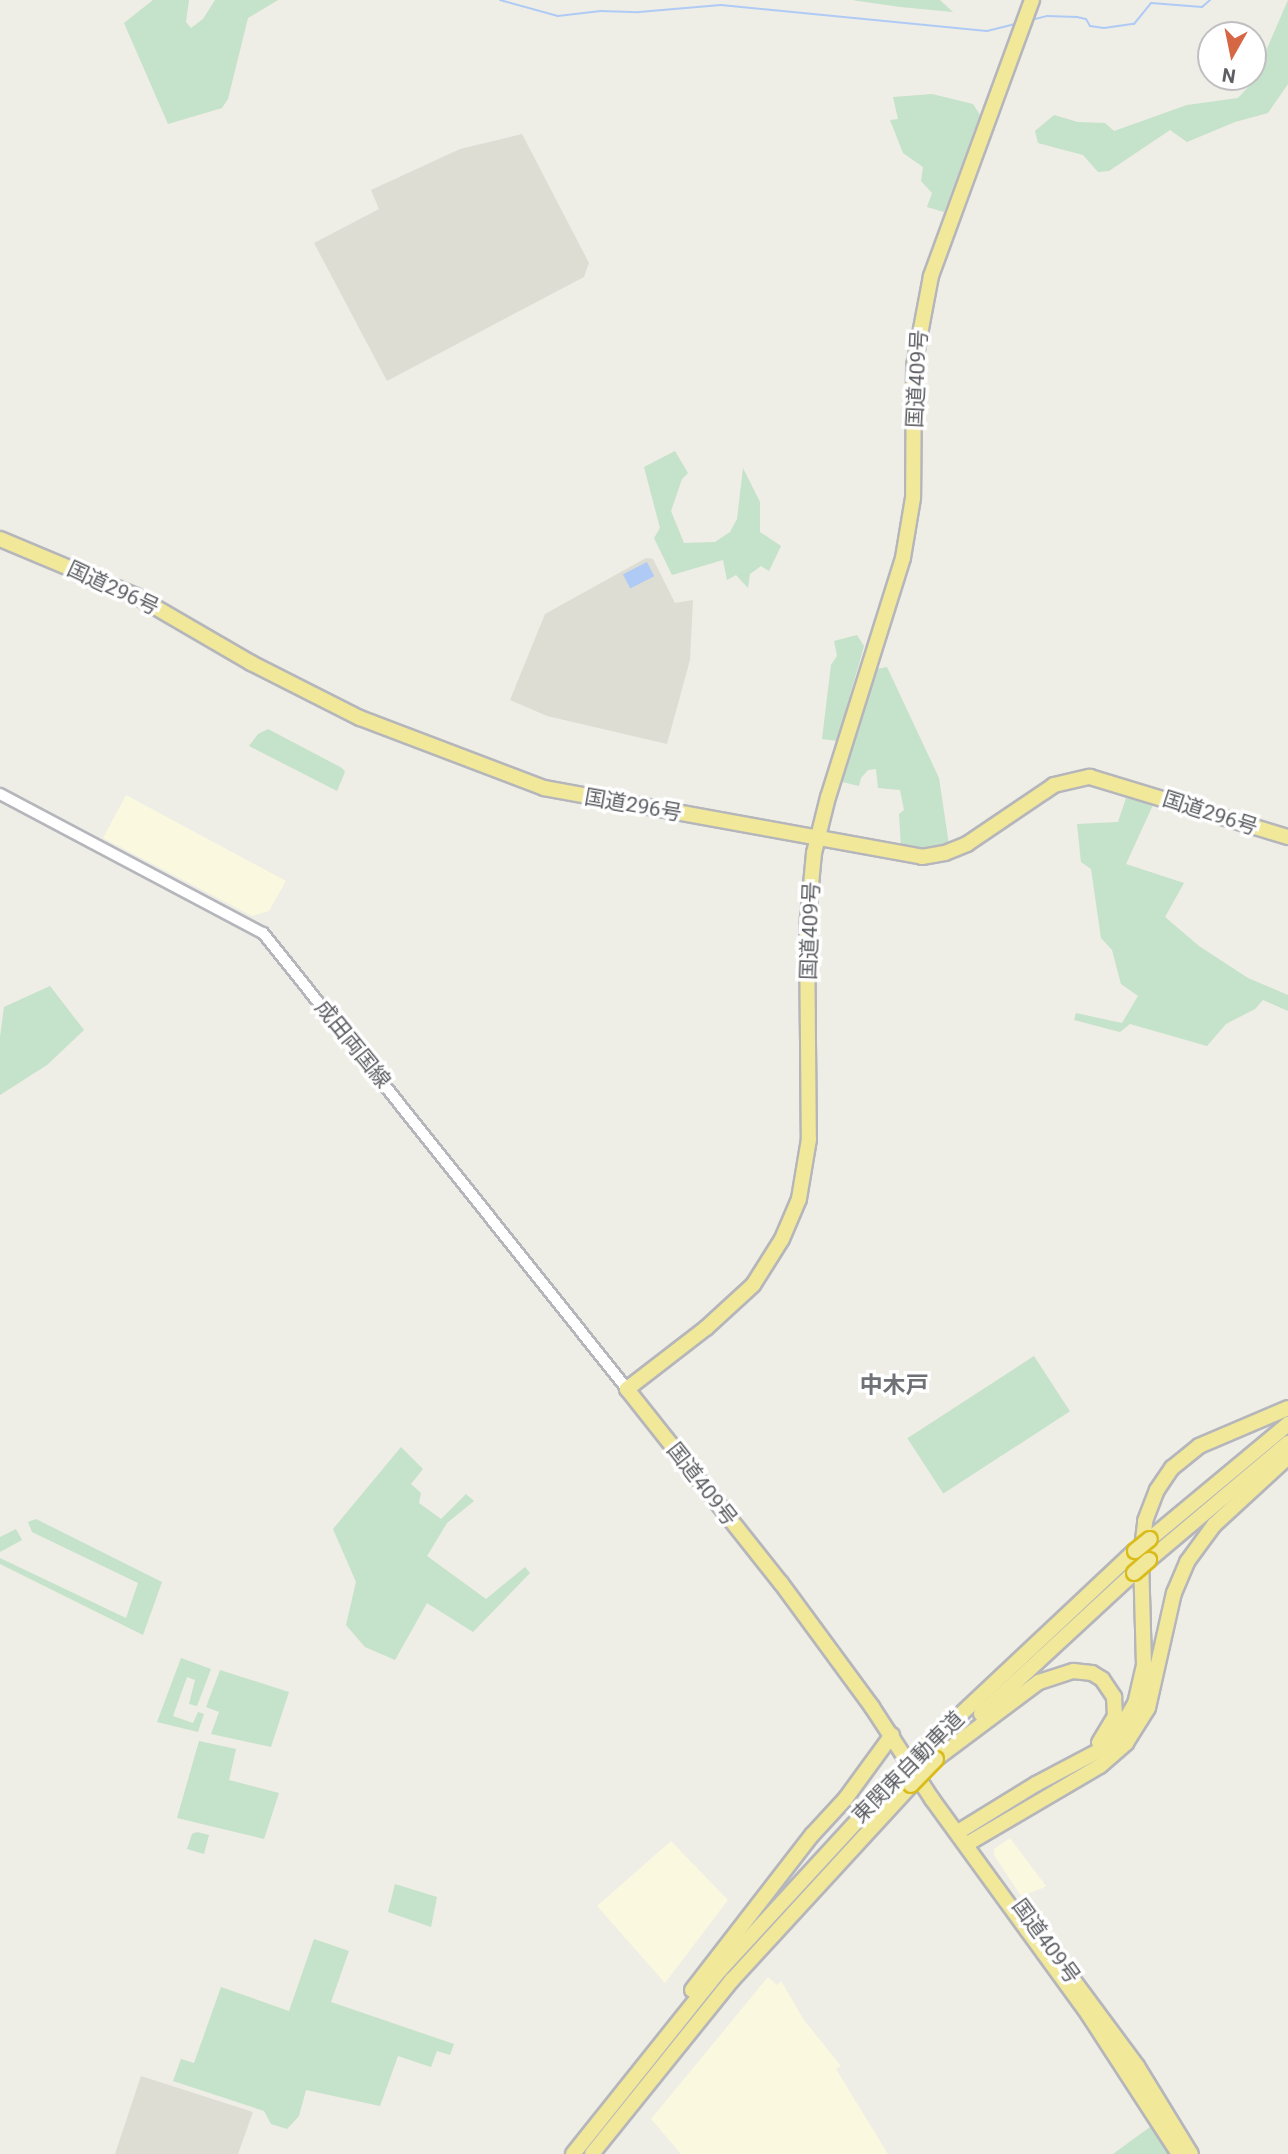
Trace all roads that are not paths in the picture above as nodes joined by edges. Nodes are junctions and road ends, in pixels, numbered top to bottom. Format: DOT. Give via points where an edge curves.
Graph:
graph roads {
  1 [pos="1032,0"];
  2 [pos="0,539"];
  3 [pos="0,794"];
  4 [pos="817,837"];
  5 [pos="1288,838"];
  6 [pos="627,1389"];
  7 [pos="1288,1408"];
  8 [pos="1288,1424"];
  9 [pos="1288,1443"];
  10 [pos="1288,1457"];
  11 [pos="892,1735"];
  12 [pos="936,1759"];
  13 [pos="1081,1762"];
  14 [pos="966,1836"];
  15 [pos="638,2070"];
  16 [pos="573,2154"];
  17 [pos="592,2154"];
  18 [pos="1179,2154"];
  19 [pos="1191,2154"];
  1 -- 4 [label="highway, 国道409号" via="931,276 914,366 914,487 906,544"];
  2 -- 4 [label="highway, 国道296号" via="136,596 251,663 360,718 516,779 608,801"];
  3 -- 6 [label="main road, 成田両国線" via="263,933"];
  4 -- 5 [label="highway, 国道296号" via="934,856 967,844 1054,785 1090,777"];
  4 -- 6 [label="highway, 国道409号" via="807,927 809,1139 799,1199 782,1239 753,1284 706,1328"];
  6 -- 11 [label="highway, 国道409号" via="781,1583"];
  7 -- 13 [label="highway" via="1199,1446 1162,1481 1143,1533 1146,1653 1139,1691 1130,1717 1115,1738"];
  8 -- 15 [label="highway, 東関東自動車道, bridge" via="1135,1551 927,1746 766,1918"];
  9 -- 12 [label="highway, 東関東自動車道, bridge" via="1060,1639"];
  10 -- 14 [label="highway" via="1214,1525 1187,1562 1174,1593 1148,1708 1126,1743 1100,1766"];
  11 -- 14 [label="highway, 国道409号" via="932,1799"];
  11 -- 15 [label="highway" via="671,2017"];
  12 -- 13 [label="highway" via="1039,1682 1073,1671 1102,1679 1111,1688 1115,1706 1110,1729"];
  12 -- 17 [label="highway, 東関東自動車道, bridge" via="740,1971"];
  13 -- 14 [label="highway" via="1036,1784"];
  14 -- 18 [label="highway, 国道409号"];
  14 -- 19 [label="highway, 国道409号" via="1137,2066"];
  15 -- 16 [label="highway, 東関東自動車道"];
}
